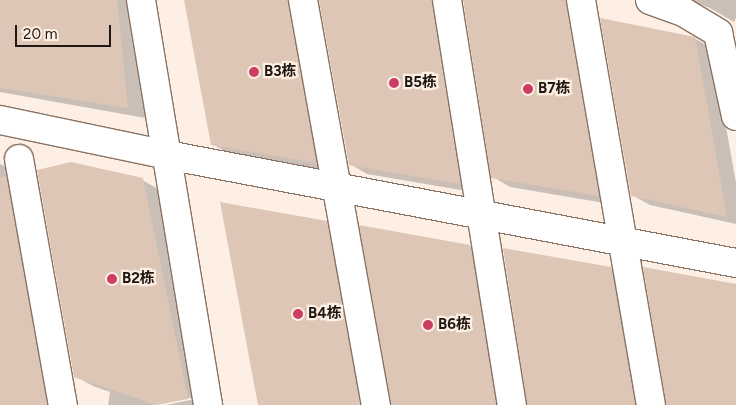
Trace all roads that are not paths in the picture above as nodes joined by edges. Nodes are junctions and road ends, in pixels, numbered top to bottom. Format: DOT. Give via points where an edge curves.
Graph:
graph roads {
  1 [pos="141,0"];
  2 [pos="303,0"];
  3 [pos="446,0"];
  4 [pos="581,0"];
  5 [pos="650,0"];
  6 [pos="735,106"];
  7 [pos="0,120"];
  8 [pos="167,154"];
  9 [pos="19,159"];
  10 [pos="337,187"];
  11 [pos="481,214"];
  12 [pos="622,241"];
  13 [pos="736,262"];
  14 [pos="63,405"];
  15 [pos="68,405"];
  16 [pos="208,405"];
  17 [pos="376,405"];
  18 [pos="512,405"];
  19 [pos="651,405"];
  1 -- 8 [label="street"];
  2 -- 10 [label="street"];
  3 -- 11 [label="street"];
  4 -- 12 [label="street"];
  5 -- 6 [label="street" via="685,12 718,32"];
  7 -- 8 [label="street"];
  8 -- 10 [label="street"];
  8 -- 16 [label="street"];
  9 -- 14 [label="street"];
  10 -- 11 [label="street"];
  10 -- 17 [label="street"];
  11 -- 12 [label="street"];
  11 -- 18 [label="street"];
  12 -- 13 [label="street"];
  12 -- 19 [label="street"];
  14 -- 15 [label="street"];
}
